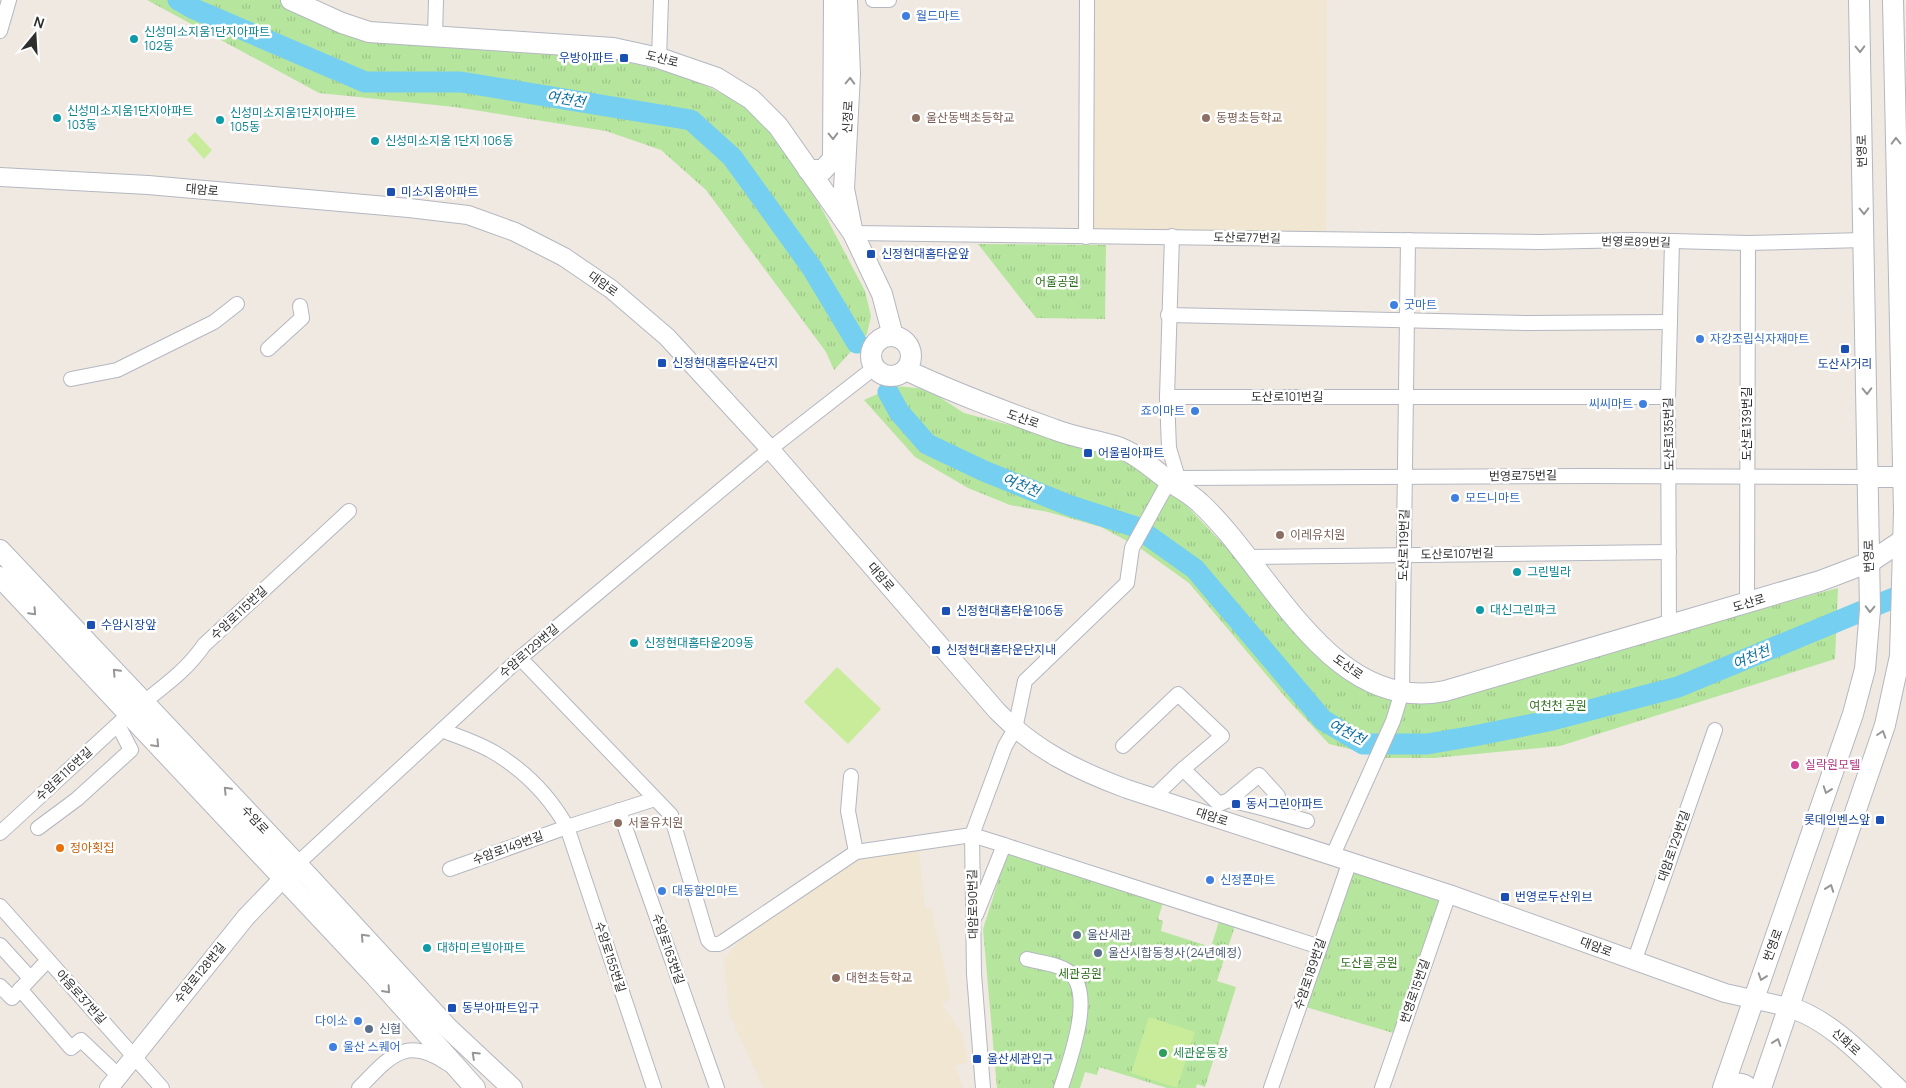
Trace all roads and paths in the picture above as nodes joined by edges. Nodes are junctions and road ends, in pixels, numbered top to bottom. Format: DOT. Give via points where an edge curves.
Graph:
graph roads {
  1 [pos="9,0"];
  2 [pos="291,0"];
  3 [pos="436,0"];
  4 [pos="661,0"];
  5 [pos="834,0"];
  6 [pos="847,0"];
  7 [pos="873,0"];
  8 [pos="890,0"];
  9 [pos="1086,0"];
  10 [pos="1859,0"];
  11 [pos="1893,0"];
  12 [pos="0,31"];
  13 [pos="435,36"];
  14 [pos="659,58"];
  15 [pos="833,159"];
  16 [pos="808,170"];
  17 [pos="1901,170"];
  18 [pos="0,177"];
  19 [pos="828,199"];
  20 [pos="853,233"];
  21 [pos="1172,236"];
  22 [pos="1086,237"];
  23 [pos="1408,240"];
  24 [pos="1864,240"];
  25 [pos="1672,242"];
  26 [pos="1748,243"];
  27 [pos="237,304"];
  28 [pos="300,306"];
  29 [pos="1168,315"];
  30 [pos="1406,320"];
  31 [pos="1670,322"];
  32 [pos="893,336"];
  33 [pos="1903,339"];
  34 [pos="268,349"];
  35 [pos="906,370"];
  36 [pos="868,373"];
  37 [pos="71,379"];
  38 [pos="1167,397"];
  39 [pos="1668,397"];
  40 [pos="1406,398"];
  41 [pos="770,449"];
  42 [pos="1669,477"];
  43 [pos="1747,477"];
  44 [pos="1869,477"];
  45 [pos="1903,477"];
  46 [pos="1405,478"];
  47 [pos="1173,479"];
  48 [pos="349,511"];
  49 [pos="1905,539"];
  50 [pos="0,550"];
  51 [pos="1669,552"];
  52 [pos="1404,555"];
  53 [pos="1245,557"];
  54 [pos="1870,568"];
  55 [pos="4,588"];
  56 [pos="1747,604"];
  57 [pos="1669,626"];
  58 [pos="520,658"];
  59 [pos="1402,692"];
  60 [pos="145,703"];
  61 [pos="123,720"];
  62 [pos="1015,729"];
  63 [pos="442,730"];
  64 [pos="1714,730"];
  65 [pos="1123,746"];
  66 [pos="1184,769"];
  67 [pos="851,776"];
  68 [pos="1153,798"];
  69 [pos="655,799"];
  70 [pos="1230,800"];
  71 [pos="1262,808"];
  72 [pos="619,810"];
  73 [pos="1307,821"];
  74 [pos="567,826"];
  75 [pos="38,828"];
  76 [pos="0,833"];
  77 [pos="972,835"];
  78 [pos="1004,845"];
  79 [pos="856,852"];
  80 [pos="1333,855"];
  81 [pos="1350,861"];
  82 [pos="297,864"];
  83 [pos="450,869"];
  84 [pos="282,878"];
  85 [pos="1449,894"];
  86 [pos="0,906"];
  87 [pos="974,920"];
  88 [pos="0,945"];
  89 [pos="1320,947"];
  90 [pos="1027,959"];
  91 [pos="48,960"];
  92 [pos="1634,962"];
  93 [pos="30,978"];
  94 [pos="0,986"];
  95 [pos="20,989"];
  96 [pos="1754,1000"];
  97 [pos="1788,1008"];
  98 [pos="134,1057"];
  99 [pos="114,1082"];
  100 [pos="470,1082"];
  101 [pos="162,1088"];
  102 [pos="359,1088"];
  103 [pos="512,1088"];
  104 [pos="654,1088"];
  105 [pos="717,1088"];
  106 [pos="983,1088"];
  107 [pos="1061,1088"];
  108 [pos="1271,1088"];
  109 [pos="1382,1088"];
  110 [pos="1725,1088"];
  111 [pos="1749,1088"];
  112 [pos="1761,1088"];
  113 [pos="1897,1088"];
  1 -- 12 [label="street"];
  2 -- 13 [label="main road, 도산로" via="369,32"];
  3 -- 13 [label="street"];
  4 -- 14 [label="street"];
  5 -- 15 [label="main road, 신정로, one-way"];
  20 -- 6 [label="main road, 신정로, one-way" via="844,189 850,74"];
  7 -- 8 [label="street"];
  9 -- 22 [label="street"];
  10 -- 24 [label="main road, 번영로, one-way"];
  17 -- 11 [label="main road, one-way"];
  13 -- 14 [label="main road, 도산로" via="613,48"];
  14 -- 16 [label="main road, 도산로" via="717,78 750,99 778,126"];
  15 -- 16 [label="main road" via="823,170"];
  15 -- 19 [label="main road, 신정로"];
  16 -- 19 [label="main road, 도산로"];
  17 -- 33 [label="main road"];
  18 -- 41 [label="street, 대암로" via="148,185 409,208 468,216 515,232 564,257 611,289 668,337"];
  19 -- 20 [label="main road, 도산로"];
  20 -- 22 [label="street, 도산로77번길"];
  20 -- 32 [label="main road, 도산로" via="882,294"];
  21 -- 22 [label="street, 도산로77번길"];
  21 -- 23 [label="street, 도산로77번길"];
  21 -- 29 [label="street"];
  23 -- 25 [label="street, 번영로89번길"];
  23 -- 30 [label="street, 도산로119번길"];
  24 -- 26 [label="street, 번영로89번길"];
  24 -- 44 [label="main road, 번영로, one-way"];
  25 -- 26 [label="street, 번영로89번길"];
  25 -- 31 [label="street, 도산로135번길"];
  26 -- 43 [label="street, 도산로139번길"];
  27 -- 37 [label="street" via="214,322 117,370"];
  28 -- 34 [label="street" via="302,318"];
  29 -- 30 [label="street"];
  29 -- 38 [label="street"];
  30 -- 31 [label="street"];
  30 -- 40 [label="street, 도산로119번길"];
  31 -- 39 [label="street, 도산로135번길"];
  32 -- 35 [label="main road" via="906,343 910,352"];
  32 -- 36 [label="main road" via="875,344"];
  33 -- 45 [label="main road"];
  35 -- 36 [label="main road" via="891,376"];
  35 -- 47 [label="main road, 도산로" via="984,406 1117,447"];
  36 -- 41 [label="street, 수암로129번길"];
  38 -- 40 [label="street, 도산로101번길"];
  38 -- 47 [label="street"];
  39 -- 40 [label="street"];
  39 -- 42 [label="street, 도산로135번길"];
  40 -- 46 [label="street, 도산로119번길"];
  41 -- 58 [label="street, 수암로129번길"];
  41 -- 62 [label="street, 대암로"];
  42 -- 43 [label="street, 번영로75번길"];
  42 -- 46 [label="street, 번영로75번길"];
  42 -- 51 [label="street, 도산로135번길"];
  43 -- 44 [label="street, 번영로75번길"];
  43 -- 56 [label="street, 도산로139번길"];
  44 -- 45 [label="main road"];
  44 -- 54 [label="main road, 번영로"];
  45 -- 49 [label="main road"];
  46 -- 47 [label="street, 번영로75번길"];
  46 -- 52 [label="street, 도산로119번길"];
  47 -- 53 [label="main road, 도산로" via="1200,503"];
  47 -- 62 [label="street, 대암로90번길" via="1132,548 1127,583 1024,681"];
  48 -- 60 [label="street, 수암로115번길"];
  49 -- 54 [label="main road, 도산로"];
  97 -- 49 [label="main road, one-way" via="1894,693 1901,639"];
  60 -- 50 [label="main road, 수암로, one-way"];
  51 -- 52 [label="street, 도산로107번길"];
  51 -- 57 [label="street, 도산로135번길"];
  52 -- 53 [label="street, 도산로107번길"];
  52 -- 59 [label="street, 도산로119번길"];
  53 -- 59 [label="main road, 도산로" via="1323,649 1352,672 1376,685"];
  54 -- 56 [label="main road, 도산로"];
  54 -- 96 [label="main road, 번영로, one-way" via="1865,669 1853,714"];
  55 -- 61 [label="main road, 수암로, one-way"];
  56 -- 57 [label="main road, 도산로"];
  57 -- 59 [label="main road, 도산로" via="1445,691 1424,694"];
  58 -- 63 [label="street, 수암로129번길"];
  58 -- 69 [label="street"];
  59 -- 80 [label="street, 도산로119번길" via="1393,721"];
  60 -- 61 [label="street, 수암로115번길"];
  82 -- 60 [label="main road, 수암로, one-way"];
  61 -- 75 [label="street" via="132,750 77,799"];
  61 -- 76 [label="street, 수암로116번길"];
  61 -- 84 [label="main road, 수암로, one-way"];
  62 -- 68 [label="street, 대암로" via="1047,753 1083,772"];
  62 -- 77 [label="street, 대암로90번길" via="1005,746"];
  63 -- 74 [label="street, 수암로155번길" via="494,752 514,766 552,802"];
  63 -- 82 [label="street, 수암로129번길"];
  64 -- 92 [label="street, 대암로129번길"];
  65 -- 66 [label="street" via="1178,694 1222,736"];
  66 -- 68 [label="street"];
  66 -- 70 [label="street" via="1219,804"];
  67 -- 79 [label="street" via="848,811"];
  68 -- 80 [label="street, 대암로"];
  69 -- 72 [label="street"];
  69 -- 79 [label="street" via="671,815 708,940 712,944 724,941"];
  70 -- 71 [label="street"];
  70 -- 71 [label="street" via="1259,775 1278,796"];
  71 -- 73 [label="street"];
  72 -- 74 [label="street"];
  72 -- 105 [label="street, 수암로163번길"];
  74 -- 83 [label="street, 수암로149번길"];
  74 -- 104 [label="street, 수암로155번길"];
  77 -- 78 [label="street"];
  77 -- 79 [label="street"];
  77 -- 87 [label="street, 대암로90번길"];
  78 -- 87 [label="street"];
  78 -- 89 [label="street"];
  80 -- 81 [label="street, 대암로"];
  81 -- 85 [label="street, 대암로"];
  81 -- 89 [label="street, 수암로189번길"];
  82 -- 84 [label="street, 수암로128번길"];
  103 -- 82 [label="main road, 수암로, one-way" via="454,1034"];
  84 -- 98 [label="street, 수암로128번길" via="246,917"];
  84 -- 100 [label="main road, 수암로, one-way"];
  85 -- 92 [label="street, 대암로"];
  85 -- 109 [label="street, 번영로15번길"];
  86 -- 91 [label="street, 야음로37번길"];
  87 -- 106 [label="street, 대암로90번길" via="974,974"];
  88 -- 93 [label="street"];
  89 -- 108 [label="street, 수암로189번길"];
  90 -- 107 [label="street" via="1066,969 1079,984 1081,1010 1074,1049"];
  91 -- 93 [label="street"];
  91 -- 98 [label="street, 야음로37번길"];
  92 -- 96 [label="street, 대암로"];
  93 -- 95 [label="street"];
  94 -- 95 [label="street" via="12,998"];
  95 -- 99 [label="street" via="71,1048 81,1040"];
  96 -- 97 [label="street, 대암로"];
  96 -- 110 [label="main road, 번영로"];
  112 -- 97 [label="main road, one-way"];
  97 -- 113 [label="main road, 신화로" via="1810,1014 1827,1025"];
  98 -- 99 [label="street, 수암로128번길"];
  98 -- 101 [label="street, 야음로37번길"];
  100 -- 102 [label="street" via="433,1055 409,1050 389,1058"];
  110 -- 111 [label="main road" via="1744,1084"];
}
